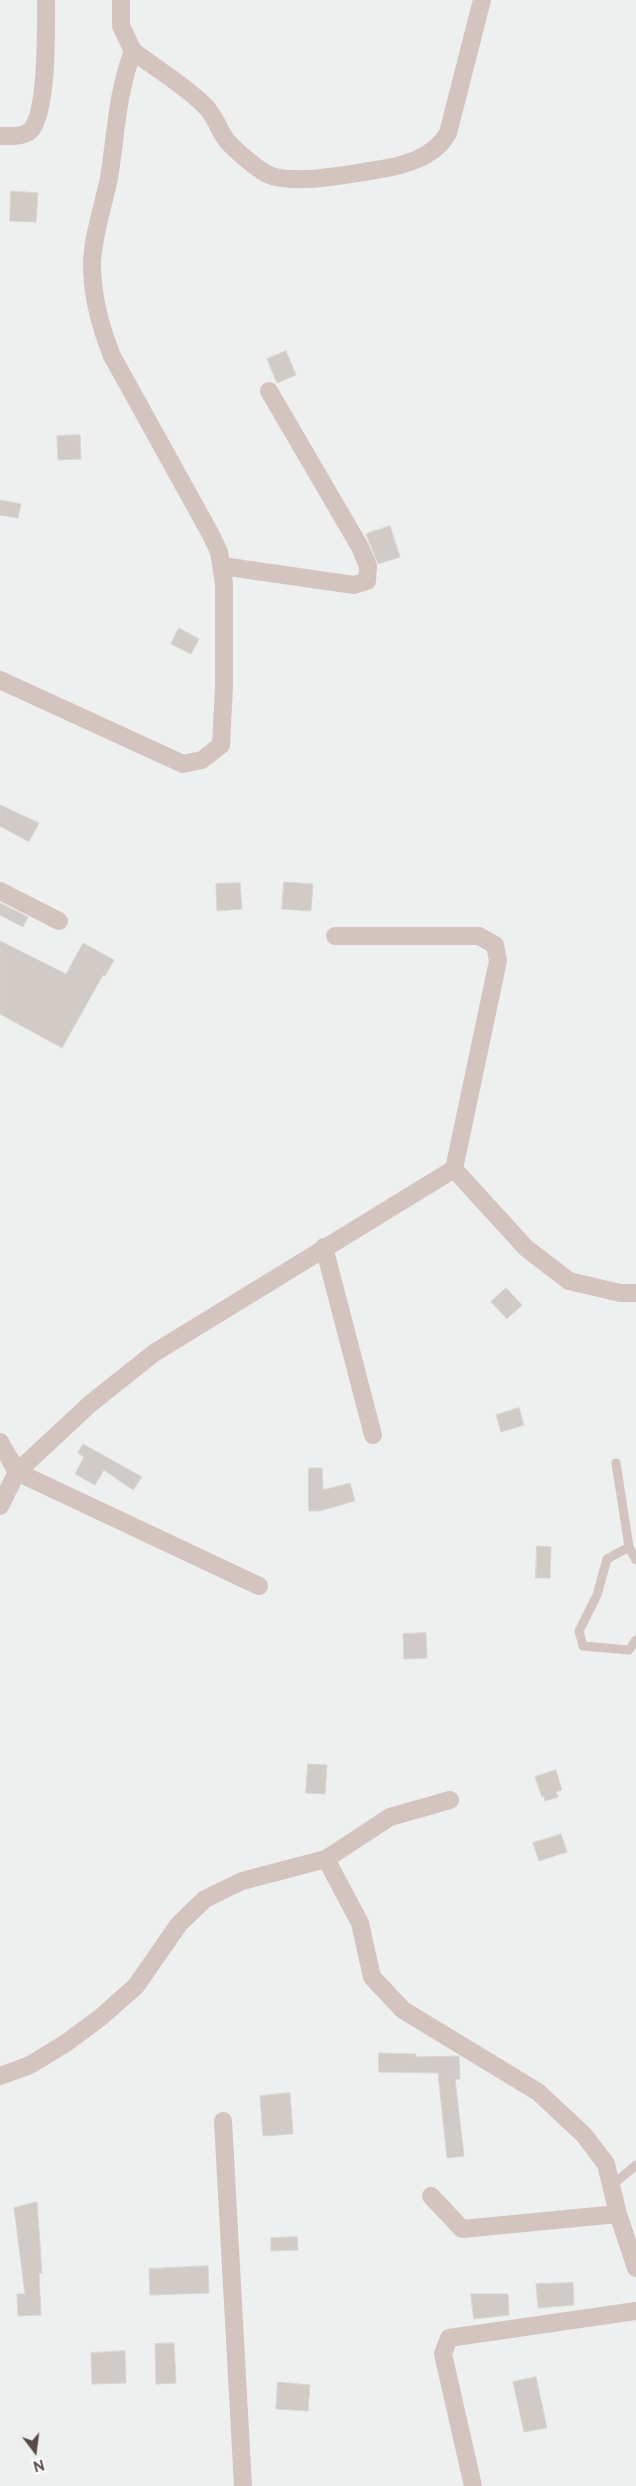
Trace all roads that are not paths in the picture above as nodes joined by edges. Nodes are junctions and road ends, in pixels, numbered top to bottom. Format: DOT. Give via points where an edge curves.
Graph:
graph roads {
  1 [pos="46,0"];
  2 [pos="121,0"];
  3 [pos="482,0"];
  4 [pos="133,51"];
  5 [pos="0,136"];
  6 [pos="269,391"];
  7 [pos="222,566"];
  8 [pos="0,680"];
  9 [pos="0,891"];
  10 [pos="59,920"];
  11 [pos="336,936"];
  12 [pos="454,1169"];
  13 [pos="324,1247"];
  14 [pos="636,1293"];
  15 [pos="373,1435"];
  16 [pos="0,1442"];
  17 [pos="616,1463"];
  18 [pos="17,1472"];
  19 [pos="0,1506"];
  20 [pos="629,1547"];
  21 [pos="636,1560"];
  22 [pos="259,1586"];
  23 [pos="636,1640"];
  24 [pos="450,1800"];
  25 [pos="326,1859"];
  26 [pos="0,2076"];
  27 [pos="223,2121"];
  28 [pos="636,2165"];
  29 [pos="611,2186"];
  30 [pos="431,2196"];
  31 [pos="618,2214"];
  32 [pos="636,2268"];
  33 [pos="636,2311"];
  34 [pos="243,2486"];
  35 [pos="473,2486"];
  1 -- 5 [label="street" via="46,65 37,119 30,131 18,136"];
  2 -- 4 [label="street" via="121,26"];
  3 -- 4 [label="street" via="448,133 432,152 396,167 285,179 267,174 228,142 205,105"];
  4 -- 7 [label="street" via="122,85 109,178 92,262 94,298 112,356 210,533"];
  6 -- 7 [label="street" via="360,547 368,566 367,581 354,585"];
  7 -- 8 [label="street" via="224,686 221,745 202,760 183,764"];
  9 -- 10 [label="street"];
  11 -- 12 [label="street" via="478,936 495,945 498,962"];
  12 -- 13 [label="street"];
  12 -- 14 [label="street" via="526,1248 570,1280 620,1293"];
  13 -- 15 [label="street"];
  13 -- 18 [label="street" via="154,1352 90,1404"];
  16 -- 18 [label="street"];
  17 -- 20 [label="lane"];
  18 -- 19 [label="street"];
  18 -- 22 [label="street"];
  20 -- 21 [label="lane"];
  20 -- 23 [label="lane" via="607,1559 597,1594 579,1631 583,1646 629,1650"];
  24 -- 25 [label="street" via="390,1816"];
  25 -- 26 [label="street" via="242,1881 205,1900 179,1924 136,1986 101,2017 66,2043 30,2064"];
  25 -- 29 [label="street" via="360,1923 372,1976 403,2010 538,2092 584,2135 606,2164"];
  27 -- 34 [label="street"];
  28 -- 29 [label="lane"];
  29 -- 31 [label="street"];
  30 -- 31 [label="street" via="462,2229"];
  31 -- 32 [label="street"];
  33 -- 35 [label="street" via="449,2338 443,2354"];
}
